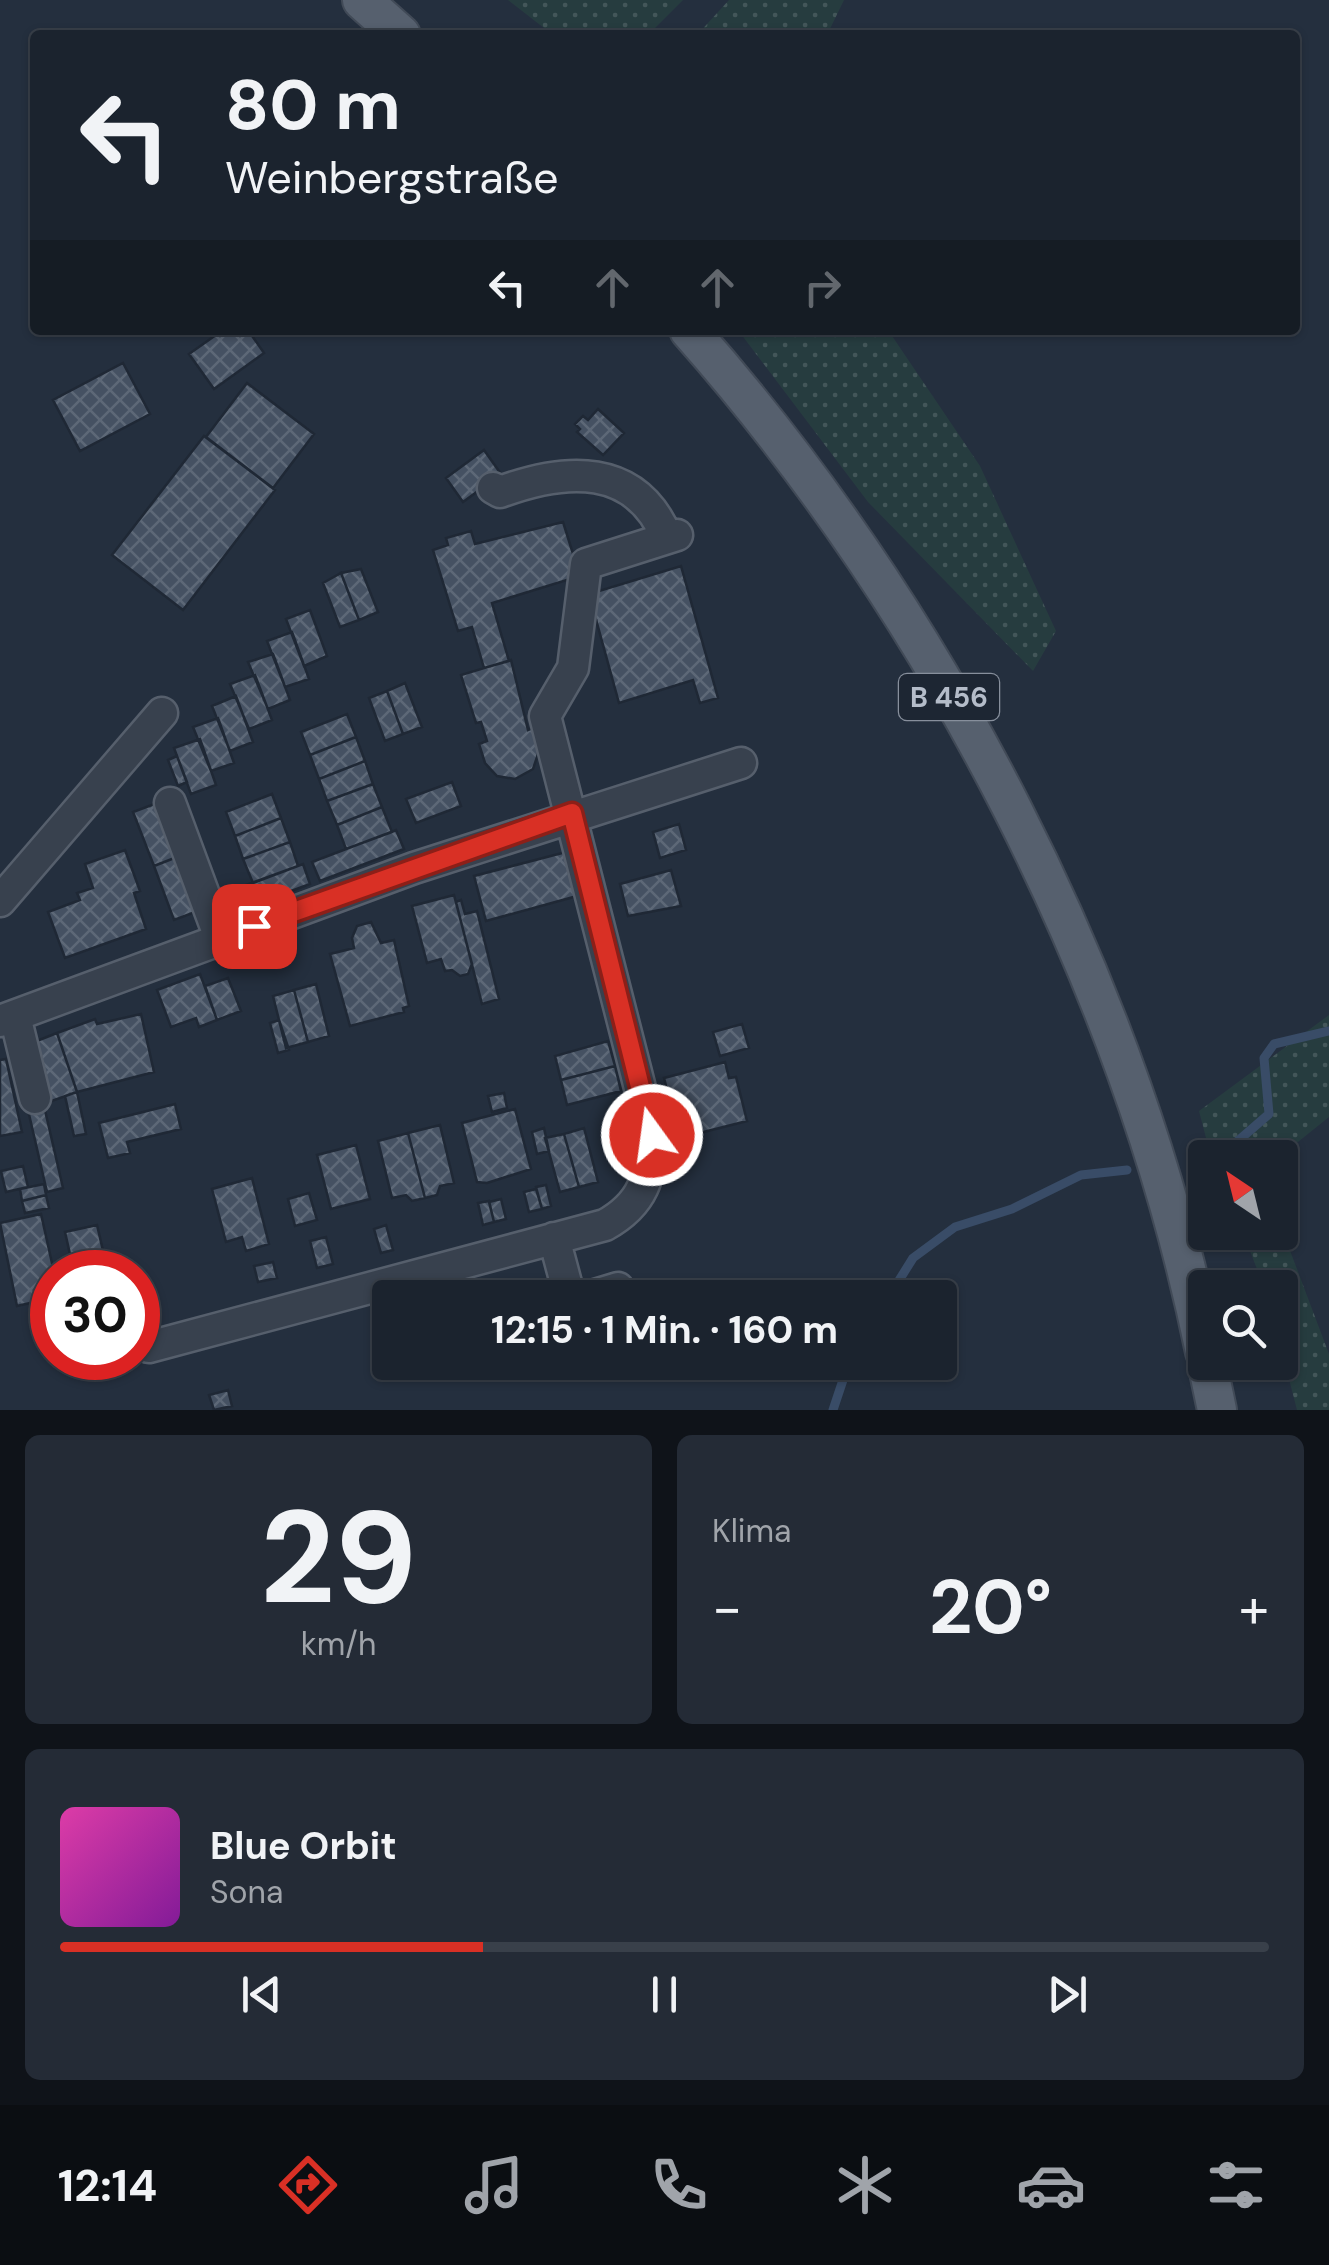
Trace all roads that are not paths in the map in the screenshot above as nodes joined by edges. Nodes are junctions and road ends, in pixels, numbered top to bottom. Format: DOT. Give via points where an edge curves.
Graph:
graph roads {
  1 [pos="362,0"];
  2 [pos="396,30"];
  3 [pos="693,335"];
  4 [pos="493,488"];
  5 [pos="162,712"];
  6 [pos="740,763"];
  7 [pos="170,803"];
  8 [pos="572,813"];
  9 [pos="0,901"];
  10 [pos="220,938"];
  11 [pos="8,1019"];
  12 [pos="35,1098"];
  13 [pos="554,1238"];
  14 [pos="1188,1279"];
  15 [pos="565,1280"];
  16 [pos="160,1344"];
  17 [pos="1211,1380"];
  18 [pos="1217,1410"];
  1 -- 2 [label="main road"];
  3 -- 14 [label="main road, B 456" via="811,482 891,598 1028,846 1088,974 1137,1105"];
  4 -- 8 [label="street" via="500,492 556,474 602,477 647,504 672,536 586,564 573,668 545,716"];
  5 -- 9 [label="street"];
  6 -- 8 [label="street"];
  7 -- 10 [label="street"];
  8 -- 10 [label="street"];
  8 -- 13 [label="street" via="652,1135 639,1200 605,1225"];
  10 -- 11 [label="street"];
  11 -- 12 [label="street"];
  13 -- 15 [label="street"];
  13 -- 16 [label="street"];
  17 -- 18 [label="main road"];
}
